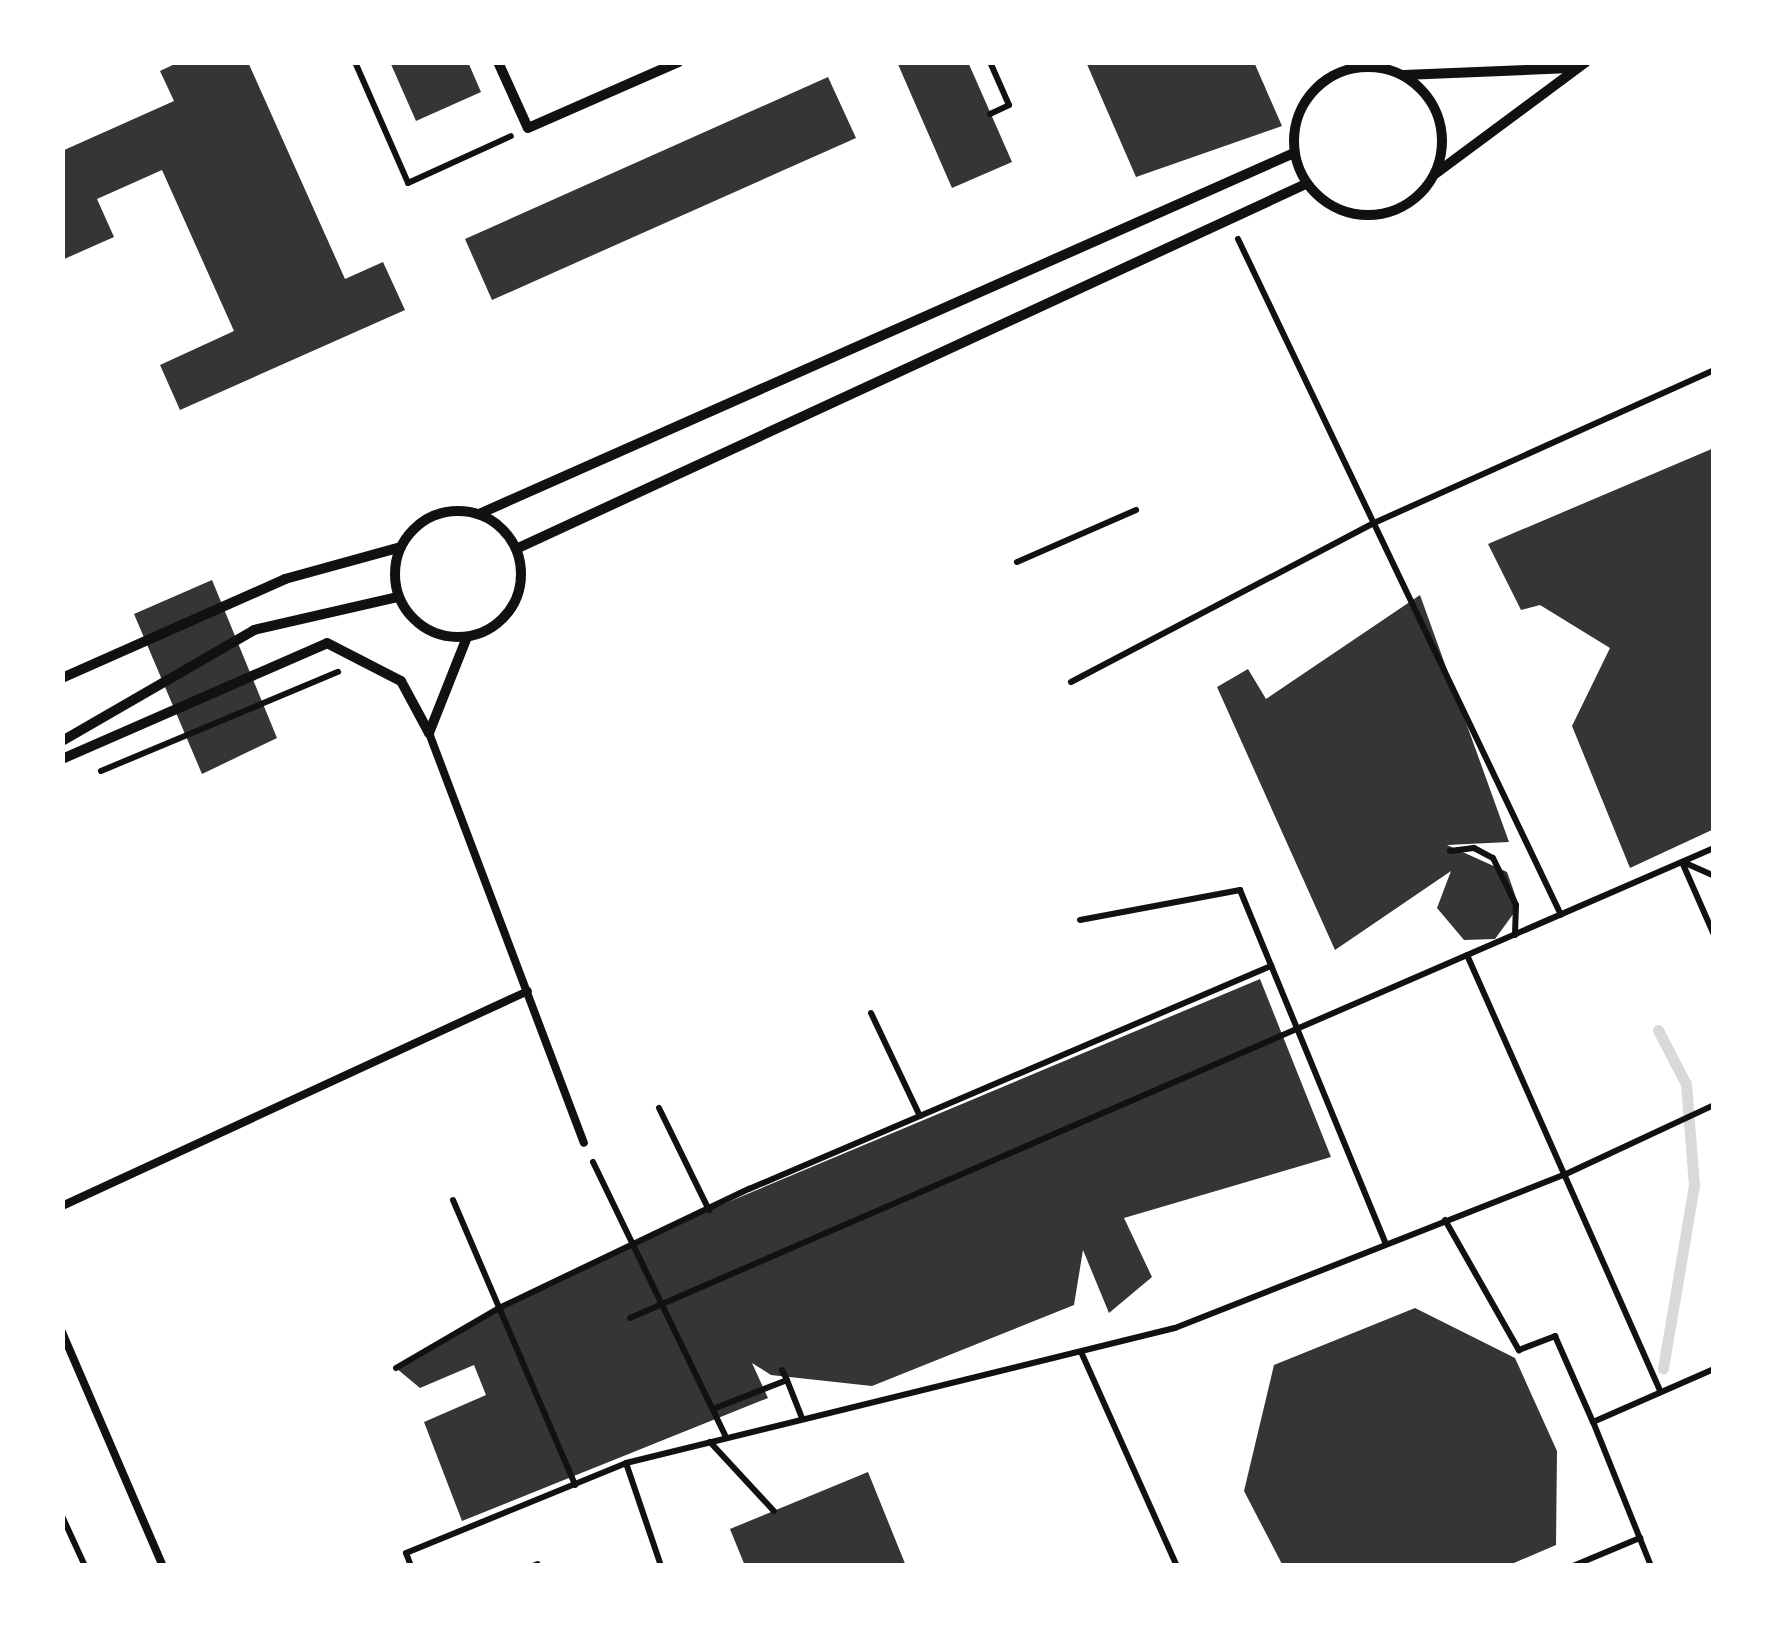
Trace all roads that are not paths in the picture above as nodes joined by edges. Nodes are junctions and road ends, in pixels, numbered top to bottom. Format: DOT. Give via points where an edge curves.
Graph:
graph roads {
  1 [pos="498,62"];
  2 [pos="678,62"];
  3 [pos="1581,65"];
  4 [pos="1341,66"];
  5 [pos="1404,75"];
  6 [pos="1294,153"];
  7 [pos="1434,175"];
  8 [pos="1306,184"];
  9 [pos="478,514"];
  10 [pos="401,547"];
  11 [pos="516,549"];
  12 [pos="398,597"];
  13 [pos="467,637"];
  14 [pos="62,678"];
  15 [pos="429,733"];
  16 [pos="62,741"];
  17 [pos="62,759"];
  18 [pos="528,991"];
  19 [pos="584,1142"];
  20 [pos="62,1206"];
  21 [pos="62,1332"];
  22 [pos="163,1566"];
  1 -- 2 [label="street" via="528,128"];
  3 -- 5 [label="street"];
  3 -- 7 [label="street"];
  4 -- 5 [label="street"];
  4 -- 6 [label="street" via="1304,102"];
  5 -- 7 [label="street" via="1438,114"];
  6 -- 8 [label="street"];
  6 -- 9 [label="street"];
  7 -- 8 [label="street" via="1418,196 1374,215 1324,202"];
  8 -- 11 [label="street"];
  9 -- 10 [label="street" via="442,513"];
  9 -- 11 [label="street"];
  10 -- 12 [label="street"];
  10 -- 14 [label="street" via="285,579"];
  11 -- 13 [label="street" via="516,600 488,631"];
  12 -- 13 [label="street" via="426,629"];
  12 -- 16 [label="street" via="254,630"];
  13 -- 15 [label="street"];
  15 -- 17 [label="street" via="401,681 371,658 327,643 284,656"];
  15 -- 18 [label="lane"];
  18 -- 19 [label="lane"];
  18 -- 20 [label="lane"];
  21 -- 22 [label="lane"];
}
